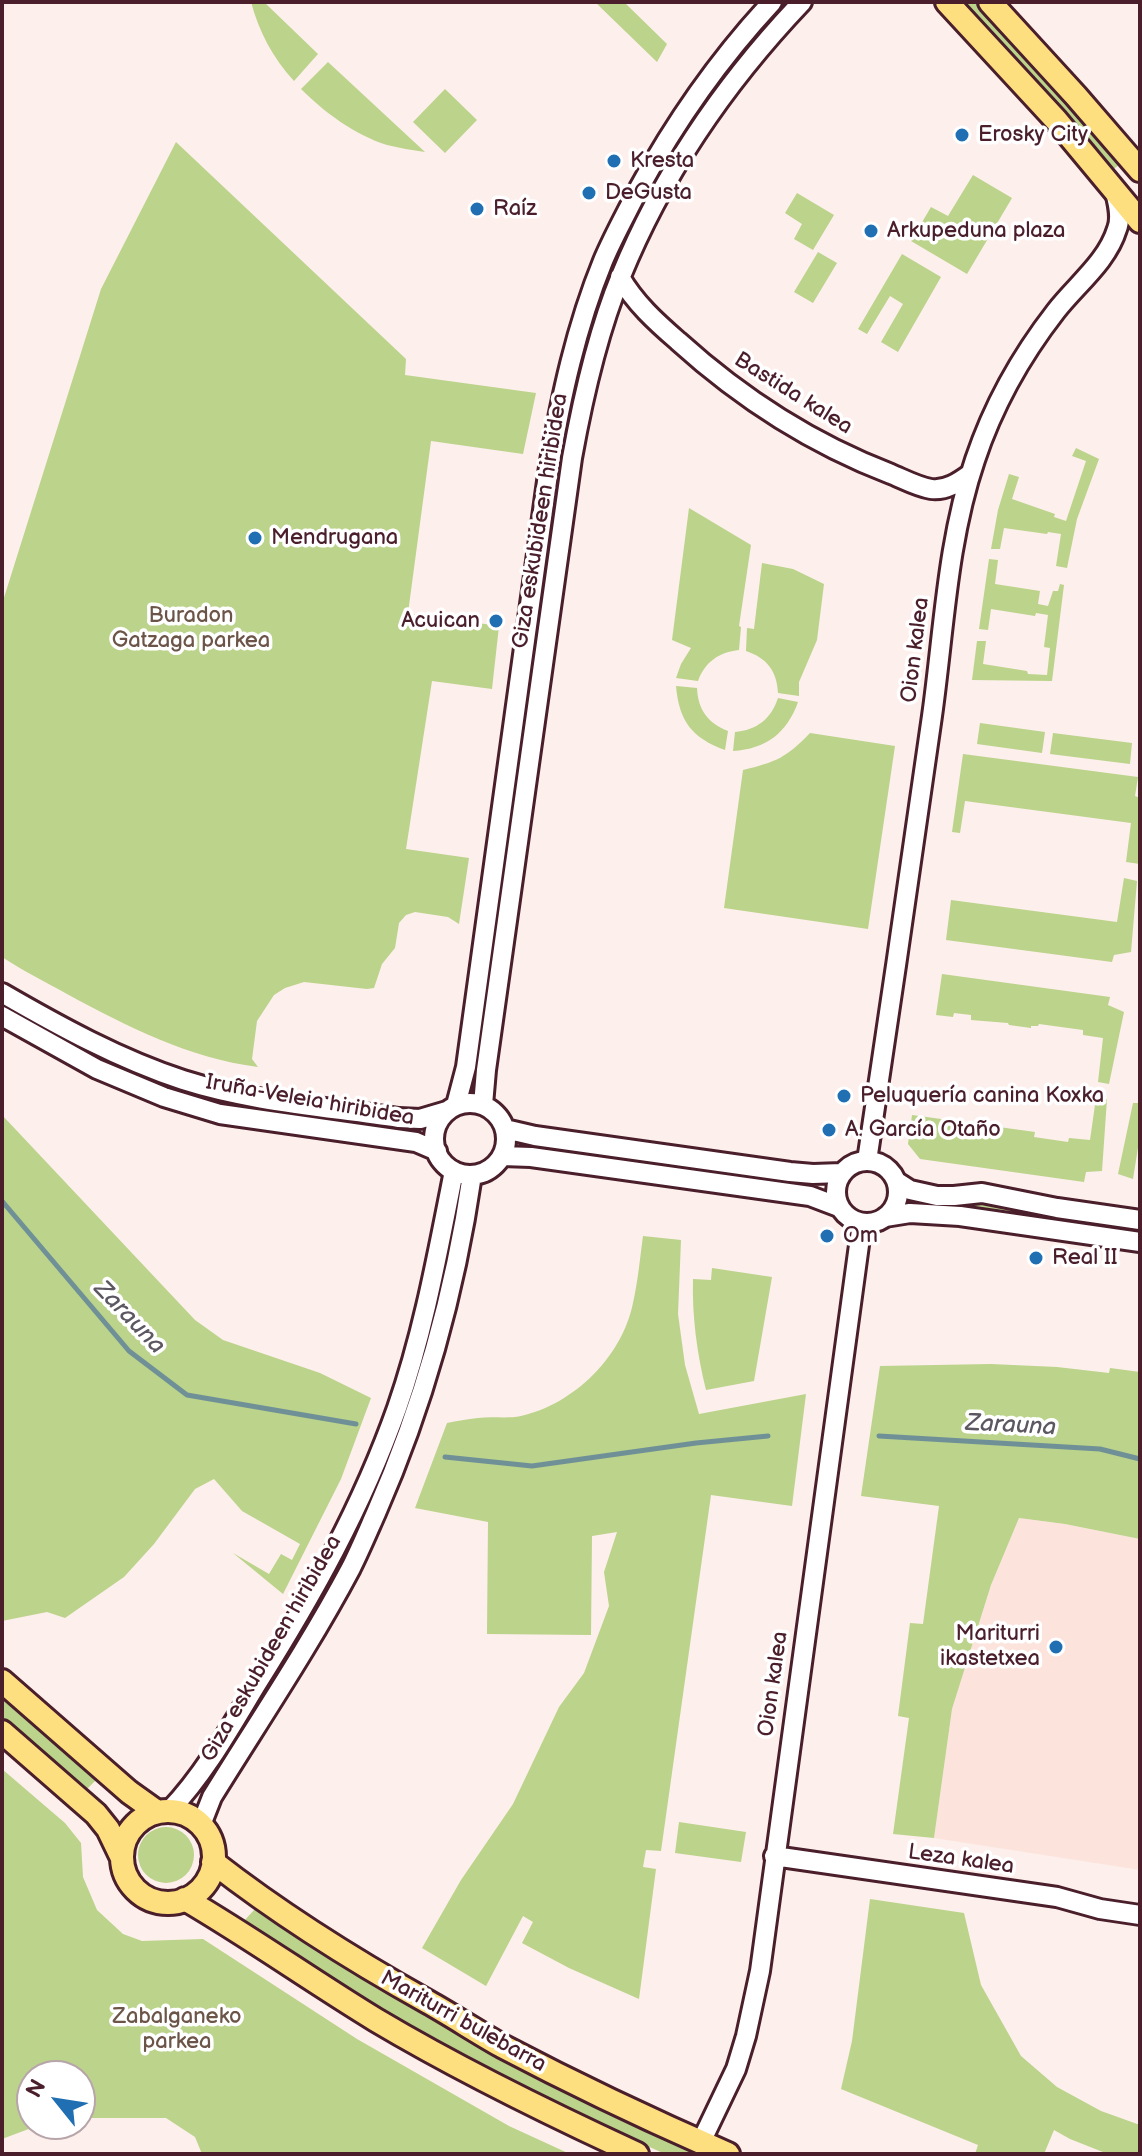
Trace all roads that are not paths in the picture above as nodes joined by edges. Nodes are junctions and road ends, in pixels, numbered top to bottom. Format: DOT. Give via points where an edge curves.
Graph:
graph roads {
  1 [pos="772,2"];
  2 [pos="802,2"];
  3 [pos="947,2"];
  4 [pos="990,2"];
  5 [pos="1140,170"];
  6 [pos="1114,187"];
  7 [pos="1140,221"];
  8 [pos="620,277"];
  9 [pos="970,474"];
  10 [pos="2,993"];
  11 [pos="2,1016"];
  12 [pos="483,1105"];
  13 [pos="452,1108"];
  14 [pos="505,1129"];
  15 [pos="437,1151"];
  16 [pos="502,1156"];
  17 [pos="867,1161"];
  18 [pos="463,1173"];
  19 [pos="842,1173"];
  20 [pos="896,1181"];
  21 [pos="839,1207"];
  22 [pos="885,1217"];
  23 [pos="1140,1220"];
  24 [pos="862,1223"];
  25 [pos="1140,1242"];
  26 [pos="2,1681"];
  27 [pos="2,1732"];
  28 [pos="164,1811"];
  29 [pos="201,1825"];
  30 [pos="121,1856"];
  31 [pos="774,1856"];
  32 [pos="213,1862"];
  33 [pos="185,1899"];
  34 [pos="1140,1915"];
  35 [pos="701,2142"];
  36 [pos="637,2154"];
  37 [pos="728,2154"];
  1 -- 13 [label="street, Giza eskubideen hiribidea" via="710,75 673,130 603,261 582,321 549,467 466,1067"];
  2 -- 8 [label="street, Giza eskubideen hiribidea" via="698,130"];
  3 -- 6 [label="main road"];
  4 -- 5 [label="main road"];
  6 -- 7 [label="main road"];
  6 -- 9 [label="street, Oion kalea" via="1119,227 1105,255 1045,324 1013,374"];
  8 -- 9 [label="street, Bastida kalea" via="656,322 716,375 813,439 932,490 954,486"];
  8 -- 12 [label="street, Giza eskubideen hiribidea" via="590,374 572,458"];
  9 -- 17 [label="street, Oion kalea" via="950,569"];
  10 -- 13 [label="street, Iruña-Veleia hiribidea" via="128,1058 223,1090 399,1118 420,1119"];
  11 -- 15 [label="street, Iruña-Veleia hiribidea" via="97,1069 164,1097 220,1114 416,1142"];
  12 -- 13 [label="street"];
  12 -- 14 [label="street"];
  13 -- 15 [label="street" via="438,1123"];
  14 -- 16 [label="street"];
  14 -- 19 [label="street" via="790,1172"];
  15 -- 18 [label="street" via="443,1163"];
  16 -- 18 [label="street" via="484,1172"];
  16 -- 21 [label="street" via="810,1196"];
  17 -- 19 [label="street"];
  17 -- 20 [label="street" via="880,1163"];
  18 -- 28 [label="street, Giza eskubideen hiribidea" via="397,1408 336,1550 193,1786"];
  18 -- 29 [label="street, Giza eskubideen hiribidea" via="451,1292 391,1480 352,1566 212,1797"];
  19 -- 21 [label="street" via="837,1183"];
  20 -- 22 [label="street" via="898,1194"];
  20 -- 23 [label="street" via="937,1196 982,1193"];
  21 -- 24 [label="street"];
  22 -- 24 [label="street"];
  22 -- 25 [label="street" via="960,1216"];
  24 -- 31 [label="street, Oion kalea"];
  26 -- 28 [label="main road" via="129,1792"];
  27 -- 30 [label="main road" via="96,1814"];
  28 -- 29 [label="main road" via="187,1815"];
  28 -- 30 [label="main road" via="139,1820"];
  29 -- 32 [label="main road" via="209,1836"];
  30 -- 33 [label="main road" via="124,1871 142,1895 170,1903"];
  31 -- 34 [label="street, Leza kalea" via="1057,1897"];
  31 -- 35 [label="street, Oion kalea" via="746,2036"];
  32 -- 33 [label="main road" via="199,1890"];
  32 -- 35 [label="main road, Mariturri bulebarra" via="294,1922 501,2045"];
  33 -- 36 [label="main road, Mariturri bulebarra" via="376,2020"];
  35 -- 37 [label="main road, Mariturri bulebarra"];
}
